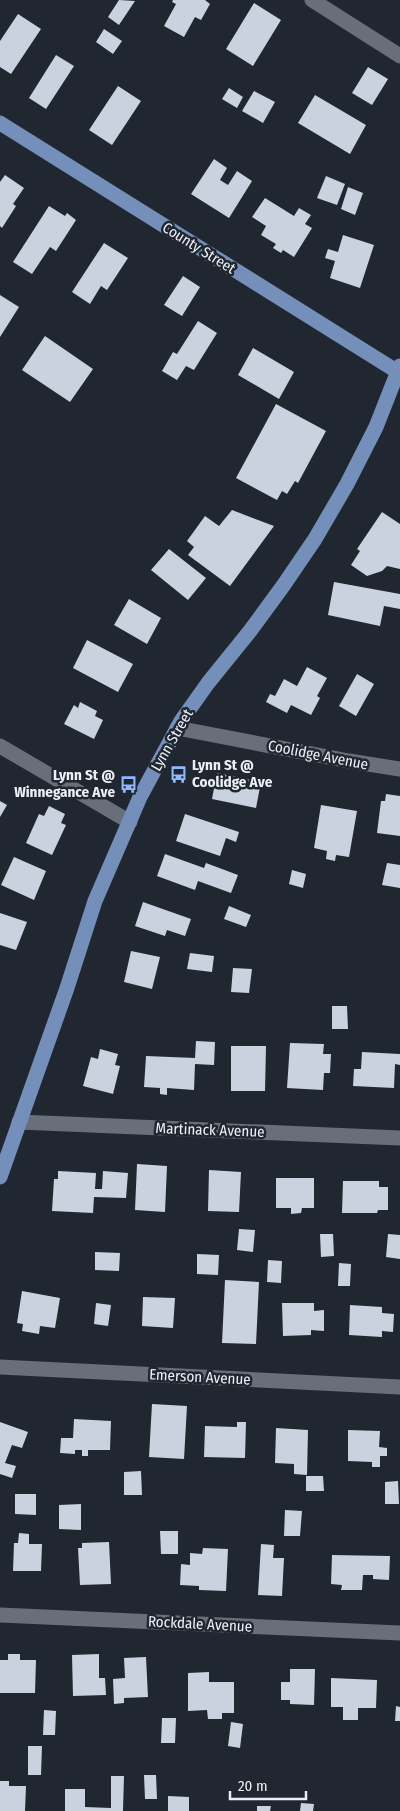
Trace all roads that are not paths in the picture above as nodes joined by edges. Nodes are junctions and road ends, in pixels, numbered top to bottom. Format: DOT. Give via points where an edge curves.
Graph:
graph roads {
  1 [pos="312,0"];
  2 [pos="400,56"];
  3 [pos="0,123"];
  4 [pos="399,369"];
  5 [pos="178,728"];
  6 [pos="0,746"];
  7 [pos="400,769"];
  8 [pos="130,822"];
  9 [pos="19,1122"];
  10 [pos="400,1138"];
  11 [pos="1,1172"];
  12 [pos="0,1367"];
  13 [pos="400,1387"];
  14 [pos="0,1615"];
  15 [pos="400,1633"];
  1 -- 2 [label="street"];
  3 -- 4 [label="main road, County Street"];
  4 -- 5 [label="main road, Lynn Street" via="376,427 315,538"];
  5 -- 7 [label="street, Coolidge Avenue"];
  5 -- 8 [label="main road, Lynn Street"];
  6 -- 8 [label="street"];
  8 -- 9 [label="main road, Lynn Street" via="95,901"];
  9 -- 10 [label="street, Martinack Avenue"];
  9 -- 11 [label="main road, Lynn Street"];
  12 -- 13 [label="street, Emerson Avenue"];
  14 -- 15 [label="street, Rockdale Avenue"];
}
